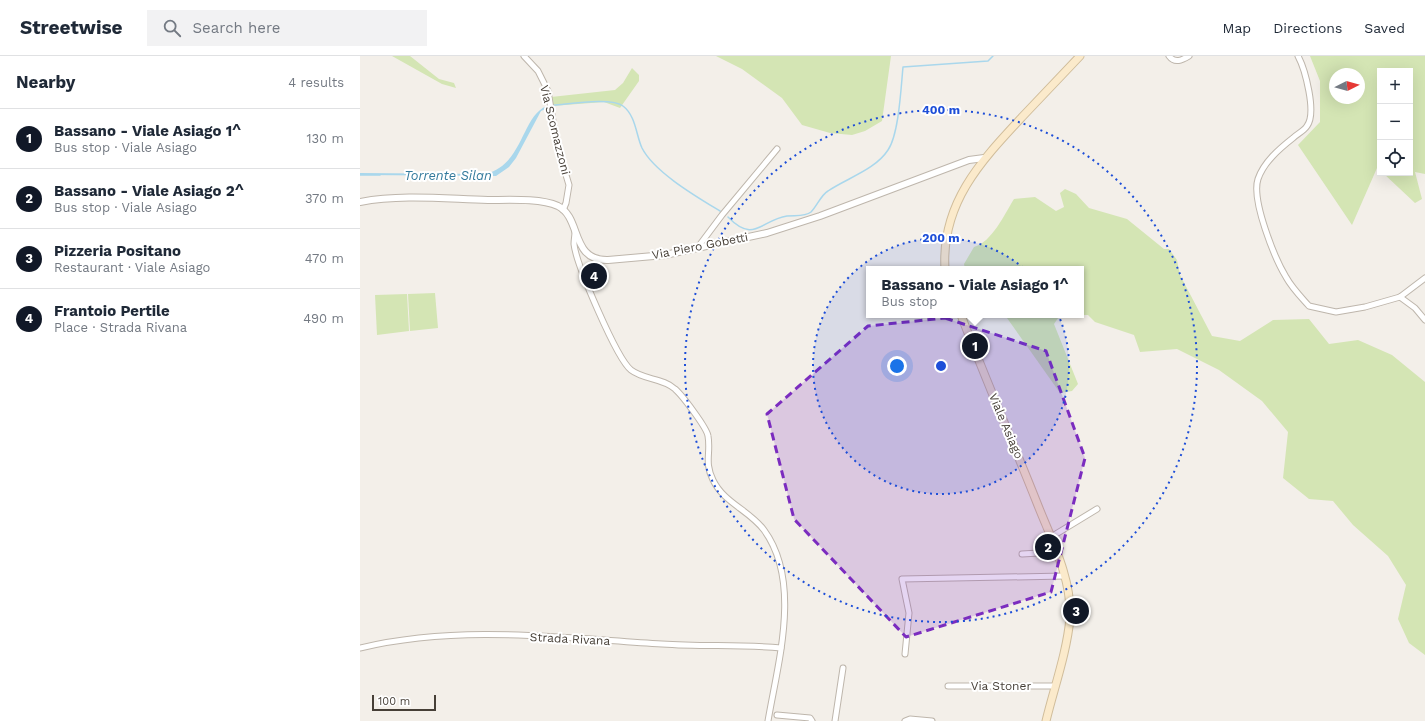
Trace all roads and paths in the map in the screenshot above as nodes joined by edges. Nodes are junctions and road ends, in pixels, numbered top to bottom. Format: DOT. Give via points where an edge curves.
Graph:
graph roads {
  1 [pos="524,56"];
  2 [pos="1080,56"];
  3 [pos="1169,56"];
  4 [pos="1189,56"];
  5 [pos="1298,56"];
  6 [pos="777,149"];
  7 [pos="984,158"];
  8 [pos="360,202"];
  9 [pos="563,210"];
  10 [pos="575,232"];
  11 [pos="698,248"];
  12 [pos="945,266"];
  13 [pos="1425,278"];
  14 [pos="1400,297"];
  15 [pos="962,318"];
  16 [pos="1425,320"];
  17 [pos="1097,509"];
  18 [pos="1051,537"];
  19 [pos="1056,552"];
  20 [pos="1022,554"];
  21 [pos="1065,576"];
  22 [pos="360,648"];
  23 [pos="781,648"];
  24 [pos="905,654"];
  25 [pos="843,668"];
  26 [pos="948,686"];
  27 [pos="1054,686"];
  28 [pos="777,714"];
  29 [pos="768,721"];
  30 [pos="812,721"];
  31 [pos="835,721"];
  32 [pos="905,721"];
  33 [pos="932,721"];
  34 [pos="1046,721"];
  1 -- 9 [label="street, Via Scomazzoni" via="538,71 549,95 556,140 568,185"];
  2 -- 7 [label="main road"];
  3 -- 4 [label="street" via="1178,61"];
  5 -- 14 [label="street" via="1304,66 1309,87 1311,117 1307,126 1266,163 1258,179 1256,191 1270,243 1286,278 1309,306 1336,312"];
  6 -- 11 [label="street"];
  7 -- 11 [label="street, Via Piero Gobetti" via="969,160 767,233"];
  7 -- 12 [label="main road" via="956,203 945,243"];
  8 -- 9 [label="street" via="395,198 516,200 550,204"];
  9 -- 10 [label="street, Via Piero Gobetti"];
  10 -- 11 [label="street, Via Piero Gobetti" via="583,249 590,256 601,260 665,255"];
  10 -- 23 [label="street" via="574,243 584,277 622,358 632,370 669,384 681,396 705,427 708,435 707,465 719,491 757,522 775,548 783,576 784,619"];
  13 -- 14 [label="street"];
  14 -- 16 [label="street" via="1415,308"];
  15 -- 18 [label="main road, Viale Asiago"];
  17 -- 18 [label="street"];
  18 -- 19 [label="main road, Viale Asiago"];
  19 -- 20 [label="street"];
  19 -- 21 [label="main road, Viale Asiago"];
  21 -- 24 [label="street" via="902,579 909,613"];
  21 -- 27 [label="main road, Viale Asiago" via="1070,617"];
  22 -- 23 [label="street, Strada Rivana" via="415,637 459,634"];
  23 -- 29 [label="street"];
  25 -- 31 [label="street"];
  26 -- 27 [label="street, Via Stoner"];
  27 -- 34 [label="main road, Viale Asiago"];
  28 -- 30 [label="street" via="810,718"];
  32 -- 33 [label="street"];
}
